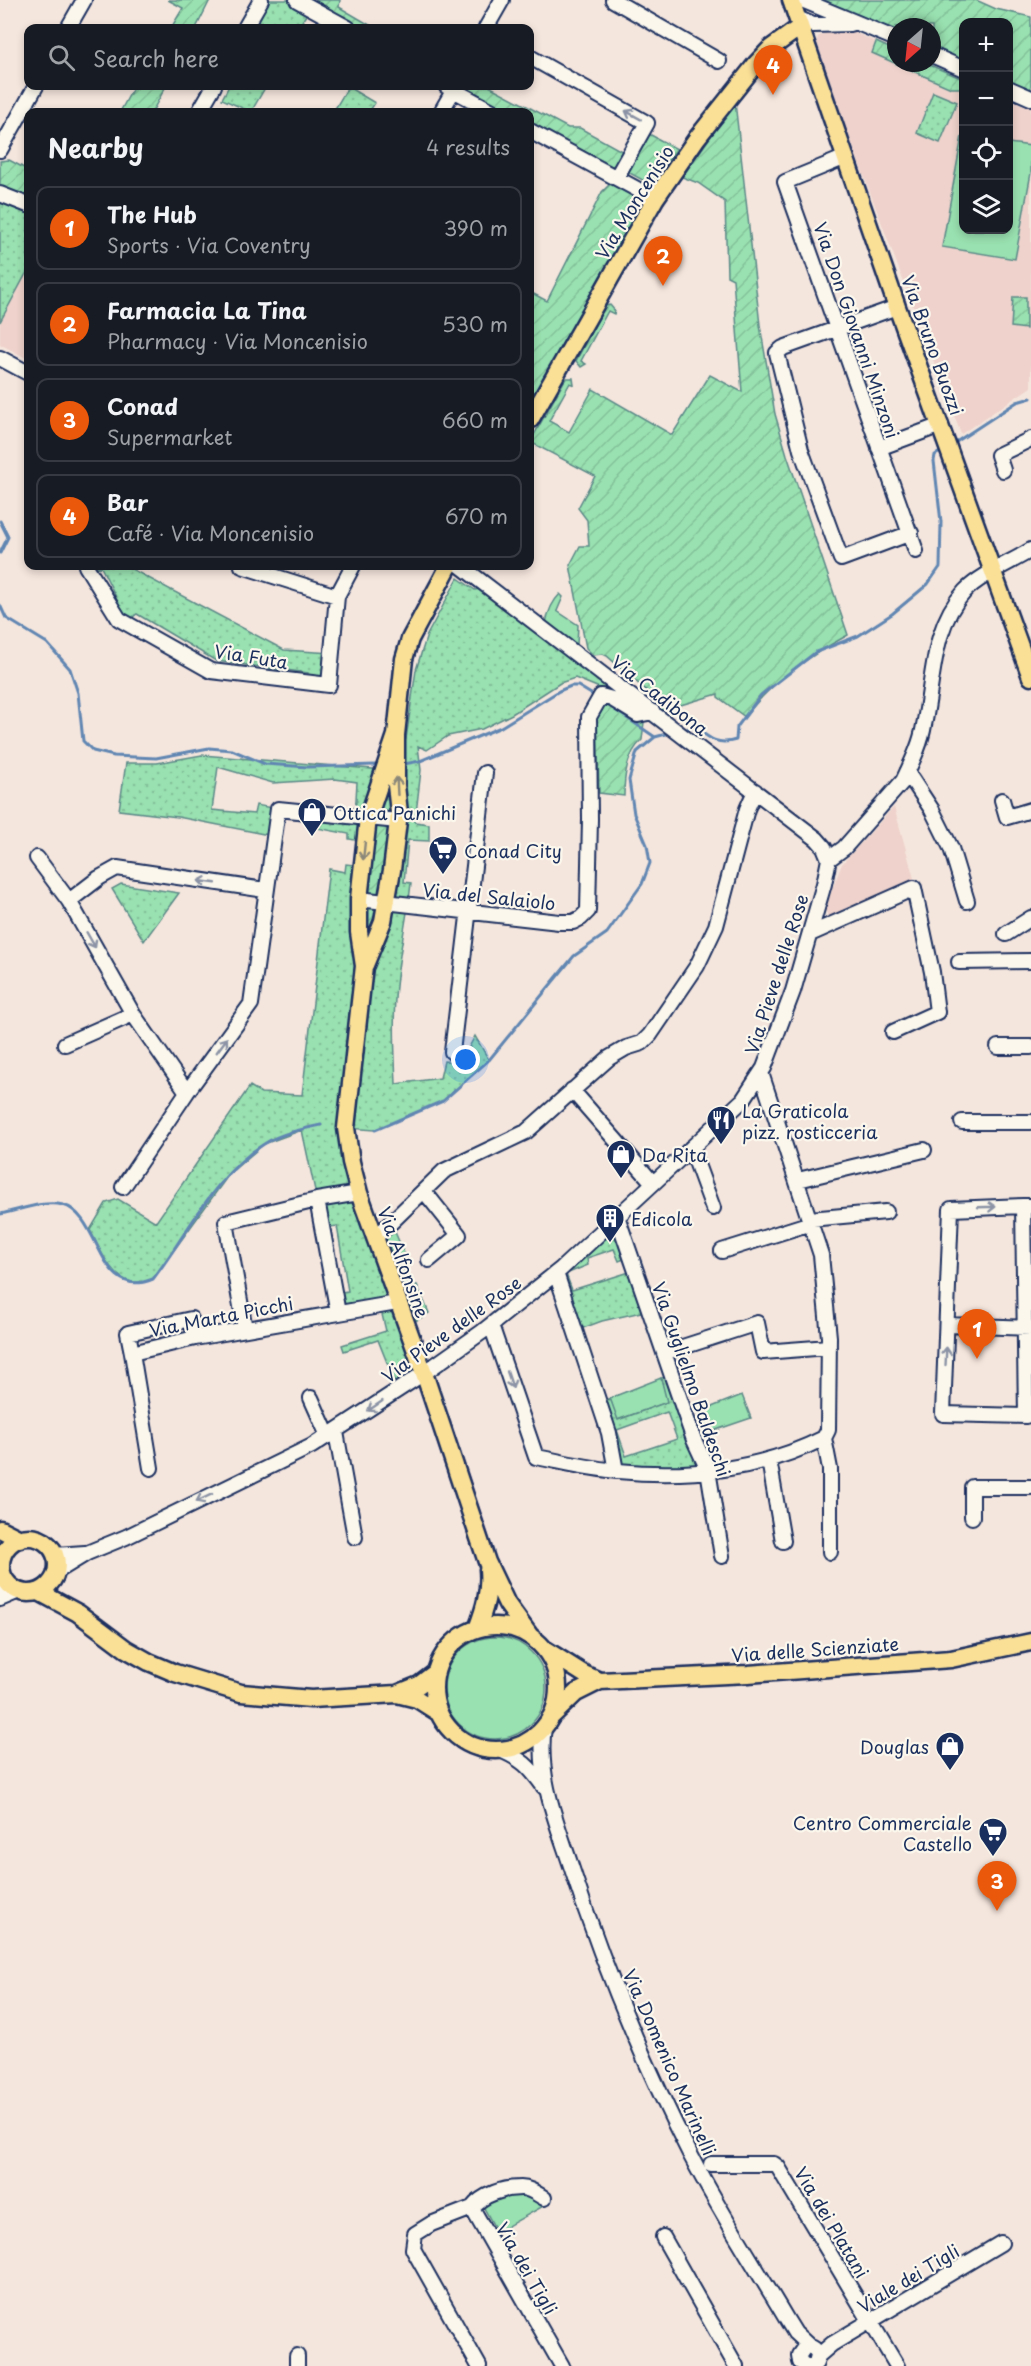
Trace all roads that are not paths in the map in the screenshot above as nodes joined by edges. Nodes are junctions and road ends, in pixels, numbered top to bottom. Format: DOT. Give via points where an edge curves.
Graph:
graph roads {
  1 [pos="84,0"];
  2 [pos="261,0"];
  3 [pos="297,0"];
  4 [pos="502,0"];
  5 [pos="613,0"];
  6 [pos="791,0"];
  7 [pos="802,0"];
  8 [pos="323,6"];
  9 [pos="821,9"];
  10 [pos="70,24"];
  11 [pos="247,24"];
  12 [pos="343,24"];
  13 [pos="488,24"];
  14 [pos="858,24"];
  15 [pos="801,28"];
  16 [pos="887,35"];
  17 [pos="534,59"];
  18 [pos="941,59"];
  19 [pos="718,61"];
  20 [pos="959,67"];
  21 [pos="34,90"];
  22 [pos="212,90"];
  23 [pos="451,90"];
  24 [pos="457,90"];
  25 [pos="1013,90"];
  26 [pos="1031,98"];
  27 [pos="201,108"];
  28 [pos="443,108"];
  29 [pos="487,108"];
  30 [pos="534,133"];
  31 [pos="0,150"];
  32 [pos="846,157"];
  33 [pos="616,178"];
  34 [pos="0,194"];
  35 [pos="655,199"];
  36 [pos="24,204"];
  37 [pos="897,306"];
  38 [pos="836,328"];
  39 [pos="0,358"];
  40 [pos="24,371"];
  41 [pos="534,413"];
  42 [pos="944,431"];
  43 [pos="1031,439"];
  44 [pos="879,448"];
  45 [pos="1003,470"];
  46 [pos="911,533"];
  47 [pos="1031,550"];
  48 [pos="916,551"];
  49 [pos="88,570"];
  50 [pos="255,570"];
  51 [pos="352,570"];
  52 [pos="447,570"];
  53 [pos="466,570"];
  54 [pos="993,572"];
  55 [pos="337,596"];
  56 [pos="1031,676"];
  57 [pos="653,712"];
  58 [pos="396,735"];
  59 [pos="485,772"];
  60 [pos="907,772"];
  61 [pos="755,791"];
  62 [pos="1002,800"];
  63 [pos="1031,810"];
  64 [pos="368,818"];
  65 [pos="398,821"];
  66 [pos="37,858"];
  67 [pos="829,859"];
  68 [pos="265,890"];
  69 [pos="359,899"];
  70 [pos="69,901"];
  71 [pos="967,901"];
  72 [pos="388,902"];
  73 [pos="468,911"];
  74 [pos="1031,918"];
  75 [pos="810,934"];
  76 [pos="1006,934"];
  77 [pos="1031,961"];
  78 [pos="959,962"];
  79 [pos="364,966"];
  80 [pos="134,1014"];
  81 [pos="893,1032"];
  82 [pos="65,1044"];
  83 [pos="998,1047"];
  84 [pos="1031,1047"];
  85 [pos="452,1052"];
  86 [pos="760,1073"];
  87 [pos="572,1090"];
  88 [pos="187,1092"];
  89 [pos="962,1122"];
  90 [pos="1031,1122"];
  91 [pos="691,1148"];
  92 [pos="924,1150"];
  93 [pos="798,1180"];
  94 [pos="653,1183"];
  95 [pos="123,1187"];
  96 [pos="424,1191"];
  97 [pos="359,1193"];
  98 [pos="317,1200"];
  99 [pos="1027,1206"];
  100 [pos="713,1208"];
  101 [pos="886,1212"];
  102 [pos="617,1216"];
  103 [pos="810,1221"];
  104 [pos="375,1238"];
  105 [pos="722,1251"];
  106 [pos="429,1260"];
  107 [pos="556,1273"];
  108 [pos="397,1303"];
  109 [pos="339,1313"];
  110 [pos="491,1325"];
  111 [pos="947,1325"];
  112 [pos="1027,1328"];
  113 [pos="245,1329"];
  114 [pos="195,1338"];
  115 [pos="829,1347"];
  116 [pos="132,1353"];
  117 [pos="664,1353"];
  118 [pos="424,1373"];
  119 [pos="311,1398"];
  120 [pos="332,1434"];
  121 [pos="824,1438"];
  122 [pos="768,1460"];
  123 [pos="152,1468"];
  124 [pos="708,1470"];
  125 [pos="616,1471"];
  126 [pos="1031,1487"];
  127 [pos="972,1517"];
  128 [pos="0,1528"];
  129 [pos="355,1537"];
  130 [pos="20,1539"];
  131 [pos="783,1541"];
  132 [pos="830,1552"];
  133 [pos="722,1556"];
  134 [pos="0,1560"];
  135 [pos="487,1562"];
  136 [pos="56,1568"];
  137 [pos="3,1586"];
  138 [pos="19,1592"];
  139 [pos="39,1592"];
  140 [pos="0,1599"];
  141 [pos="78,1613"];
  142 [pos="477,1629"];
  143 [pos="536,1641"];
  144 [pos="1031,1642"];
  145 [pos="436,1672"];
  146 [pos="600,1681"];
  147 [pos="397,1694"];
  148 [pos="439,1713"];
  149 [pos="547,1722"];
  150 [pos="498,1749"];
  151 [pos="546,1791"];
  152 [pos="711,2164"];
  153 [pos="543,2198"];
  154 [pos="472,2208"];
  155 [pos="663,2237"];
  156 [pos="1001,2243"];
  157 [pos="871,2322"];
  158 [pos="807,2360"];
  159 [pos="479,2366"];
  160 [pos="562,2366"];
  161 [pos="736,2366"];
  162 [pos="897,2366"];
  1 -- 10 [label="street"];
  2 -- 11 [label="street"];
  3 -- 8 [label="street"];
  4 -- 13 [label="street"];
  5 -- 19 [label="street"];
  6 -- 15 [label="main road, Via Bruno Buozzi"];
  7 -- 9 [label="street"];
  8 -- 12 [label="street"];
  9 -- 14 [label="street"];
  9 -- 15 [label="street" via="807,13"];
  14 -- 15 [label="street" via="820,26 809,33"];
  14 -- 16 [label="street"];
  15 -- 32 [label="main road, Via Bruno Buozzi"];
  15 -- 35 [label="main road, Via Moncenisio" via="771,48 756,64"];
  33 -- 17 [label="street, one-way" via="647,123"];
  18 -- 20 [label="street"];
  21 -- 31 [label="street"];
  22 -- 27 [label="street"];
  23 -- 28 [label="street"];
  24 -- 29 [label="street"];
  25 -- 26 [label="street"];
  30 -- 33 [label="street"];
  32 -- 37 [label="main road, Via Bruno Buozzi"];
  32 -- 38 [label="street, Via Don Giovanni Minzoni" via="785,182"];
  33 -- 35 [label="street"];
  34 -- 36 [label="street"];
  35 -- 41 [label="main road, Via Moncenisio"];
  37 -- 38 [label="street"];
  37 -- 42 [label="main road, Via Bruno Buozzi"];
  38 -- 44 [label="street, Via Don Giovanni Minzoni"];
  38 -- 46 [label="street" via="777,353 801,450 841,559"];
  39 -- 40 [label="street"];
  42 -- 44 [label="street"];
  42 -- 54 [label="main road, Via Bruno Buozzi"];
  43 -- 45 [label="street" via="998,455"];
  44 -- 46 [label="street, Via Don Giovanni Minzoni"];
  46 -- 48 [label="street, Via Don Giovanni Minzoni"];
  47 -- 54 [label="street"];
  49 -- 55 [label="street, Via Futa" via="119,619 212,671 329,685"];
  50 -- 55 [label="street"];
  51 -- 55 [label="street, Via Futa"];
  52 -- 58 [label="main road, Via Alfonsine" via="410,639 404,659"];
  53 -- 57 [label="street, Via Cadibona"];
  54 -- 56 [label="main road, Via Bruno Buozzi"];
  54 -- 60 [label="street" via="966,590 941,631 924,727"];
  57 -- 61 [label="street, Via Cadibona"];
  57 -- 73 [label="street, Via del Salaiolo" via="638,716 601,696 590,717 588,910 582,918 560,922"];
  58 -- 64 [label="main road, Via Alfonsine"];
  65 -- 58 [label="main road, Via Alfonsine, one-way"];
  59 -- 73 [label="street"];
  60 -- 67 [label="street" via="844,848"];
  60 -- 71 [label="street" via="951,848"];
  61 -- 67 [label="street, Via Cadibona" via="817,838"];
  61 -- 87 [label="street" via="716,926 697,966 642,1043 609,1058"];
  62 -- 63 [label="street" via="1007,817"];
  64 -- 65 [label="street"];
  64 -- 68 [label="street" via="279,809"];
  64 -- 69 [label="main road, Via Alfonsine, one-way"];
  65 -- 72 [label="main road, Via Alfonsine"];
  66 -- 70 [label="street"];
  67 -- 75 [label="street, Via Pieve delle Rose"];
  68 -- 70 [label="street, one-way" via="117,868"];
  88 -- 68 [label="street, one-way" via="250,1004"];
  69 -- 72 [label="street, Via del Salaiolo"];
  69 -- 79 [label="main road, Via Alfonsine"];
  70 -- 80 [label="street, one-way"];
  72 -- 73 [label="street, Via del Salaiolo"];
  72 -- 79 [label="main road, Via Alfonsine"];
  73 -- 85 [label="street"];
  74 -- 76 [label="street"];
  75 -- 81 [label="street" via="914,888 937,1012"];
  75 -- 86 [label="street, Via Pieve delle Rose" via="793,991"];
  77 -- 78 [label="street"];
  79 -- 97 [label="main road, Via Alfonsine" via="346,1128"];
  80 -- 82 [label="street"];
  80 -- 88 [label="street"];
  83 -- 84 [label="street"];
  86 -- 91 [label="street, Via Pieve delle Rose" via="743,1100"];
  86 -- 93 [label="street"];
  87 -- 94 [label="street"];
  87 -- 96 [label="street" via="526,1132 444,1171"];
  88 -- 95 [label="street"];
  89 -- 90 [label="street"];
  91 -- 94 [label="street, Via Pieve delle Rose"];
  91 -- 100 [label="street"];
  92 -- 93 [label="street"];
  93 -- 103 [label="street"];
  94 -- 102 [label="street, Via Pieve delle Rose"];
  96 -- 104 [label="street"];
  96 -- 106 [label="street" via="459,1235"];
  97 -- 98 [label="street"];
  97 -- 104 [label="main road, Via Alfonsine"];
  98 -- 109 [label="street"];
  98 -- 113 [label="street" via="226,1222"];
  111 -- 99 [label="street, one-way" via="951,1209"];
  99 -- 112 [label="street"];
  101 -- 103 [label="street"];
  102 -- 107 [label="street, Via Pieve delle Rose"];
  102 -- 117 [label="street, Via Guglielmo Baldeschi"];
  103 -- 105 [label="street"];
  103 -- 115 [label="street" via="821,1255"];
  104 -- 108 [label="main road, Via Alfonsine"];
  107 -- 110 [label="street, Via Pieve delle Rose"];
  107 -- 125 [label="street" via="609,1433"];
  108 -- 109 [label="street, Via Marta Picchi"];
  108 -- 118 [label="main road, Via Alfonsine"];
  109 -- 113 [label="street, Via Marta Picchi"];
  110 -- 118 [label="street, Via Pieve delle Rose"];
  110 -- 125 [label="street, one-way" via="536,1457"];
  111 -- 112 [label="street"];
  112 -- 111 [label="street, one-way" via="1026,1416 943,1414"];
  113 -- 114 [label="street, Via Marta Picchi"];
  114 -- 116 [label="street, Via Marta Picchi"];
  114 -- 116 [label="street" via="191,1319 128,1333"];
  115 -- 117 [label="street" via="763,1352 757,1323"];
  115 -- 121 [label="street" via="828,1430"];
  116 -- 123 [label="street, Via Marta Picchi"];
  117 -- 124 [label="street, Via Guglielmo Baldeschi"];
  118 -- 120 [label="street, Via Pieve delle Rose, one-way"];
  118 -- 135 [label="main road, Via Alfonsine"];
  119 -- 120 [label="street"];
  120 -- 129 [label="street"];
  120 -- 136 [label="street, Via Pieve delle Rose, one-way"];
  121 -- 122 [label="street"];
  121 -- 132 [label="street" via="830,1469"];
  122 -- 124 [label="street"];
  122 -- 131 [label="street"];
  124 -- 125 [label="street"];
  124 -- 133 [label="street, Via Guglielmo Baldeschi"];
  126 -- 127 [label="street" via="972,1487"];
  128 -- 130 [label="main road"];
  130 -- 134 [label="main road" via="9,1546"];
  130 -- 136 [label="main road" via="33,1537 44,1541"];
  134 -- 137 [label="main road"];
  135 -- 142 [label="main road, Via Alfonsine" via="489,1588"];
  135 -- 143 [label="main road, Via Alfonsine" via="507,1604"];
  136 -- 139 [label="main road" via="46,1588"];
  136 -- 141 [label="main road"];
  137 -- 138 [label="main road"];
  138 -- 139 [label="main road"];
  138 -- 140 [label="street"];
  139 -- 141 [label="main road"];
  141 -- 147 [label="main road" via="149,1662 241,1693 311,1700"];
  142 -- 143 [label="main road" via="500,1626"];
  142 -- 145 [label="main road" via="455,1640"];
  143 -- 146 [label="main road, Via delle Scienziate"];
  143 -- 149 [label="main road" via="554,1668 558,1685"];
  144 -- 146 [label="main road, Via delle Scienziate" via="951,1659"];
  145 -- 147 [label="main road"];
  145 -- 148 [label="main road" via="434,1693"];
  146 -- 149 [label="main road, Via delle Scienziate" via="576,1693"];
  147 -- 148 [label="main road"];
  148 -- 150 [label="main road" via="463,1740 477,1747"];
  149 -- 150 [label="main road" via="527,1741"];
  149 -- 151 [label="street" via="541,1759"];
  150 -- 151 [label="street" via="530,1767"];
  151 -- 158 [label="street, Via Domenico Marinelli" via="578,1889 654,2077 697,2165"];
  152 -- 157 [label="street, Via dei Platani" via="778,2167"];
  153 -- 154 [label="street" via="522,2188 488,2194"];
  154 -- 159 [label="street" via="415,2234 412,2249"];
  154 -- 160 [label="street, Via dei Tigli"];
  155 -- 161 [label="street"];
  156 -- 157 [label="street, Viale dei Tigli"];
  157 -- 158 [label="street, Viale dei Tigli"];
  157 -- 162 [label="street"];
}
